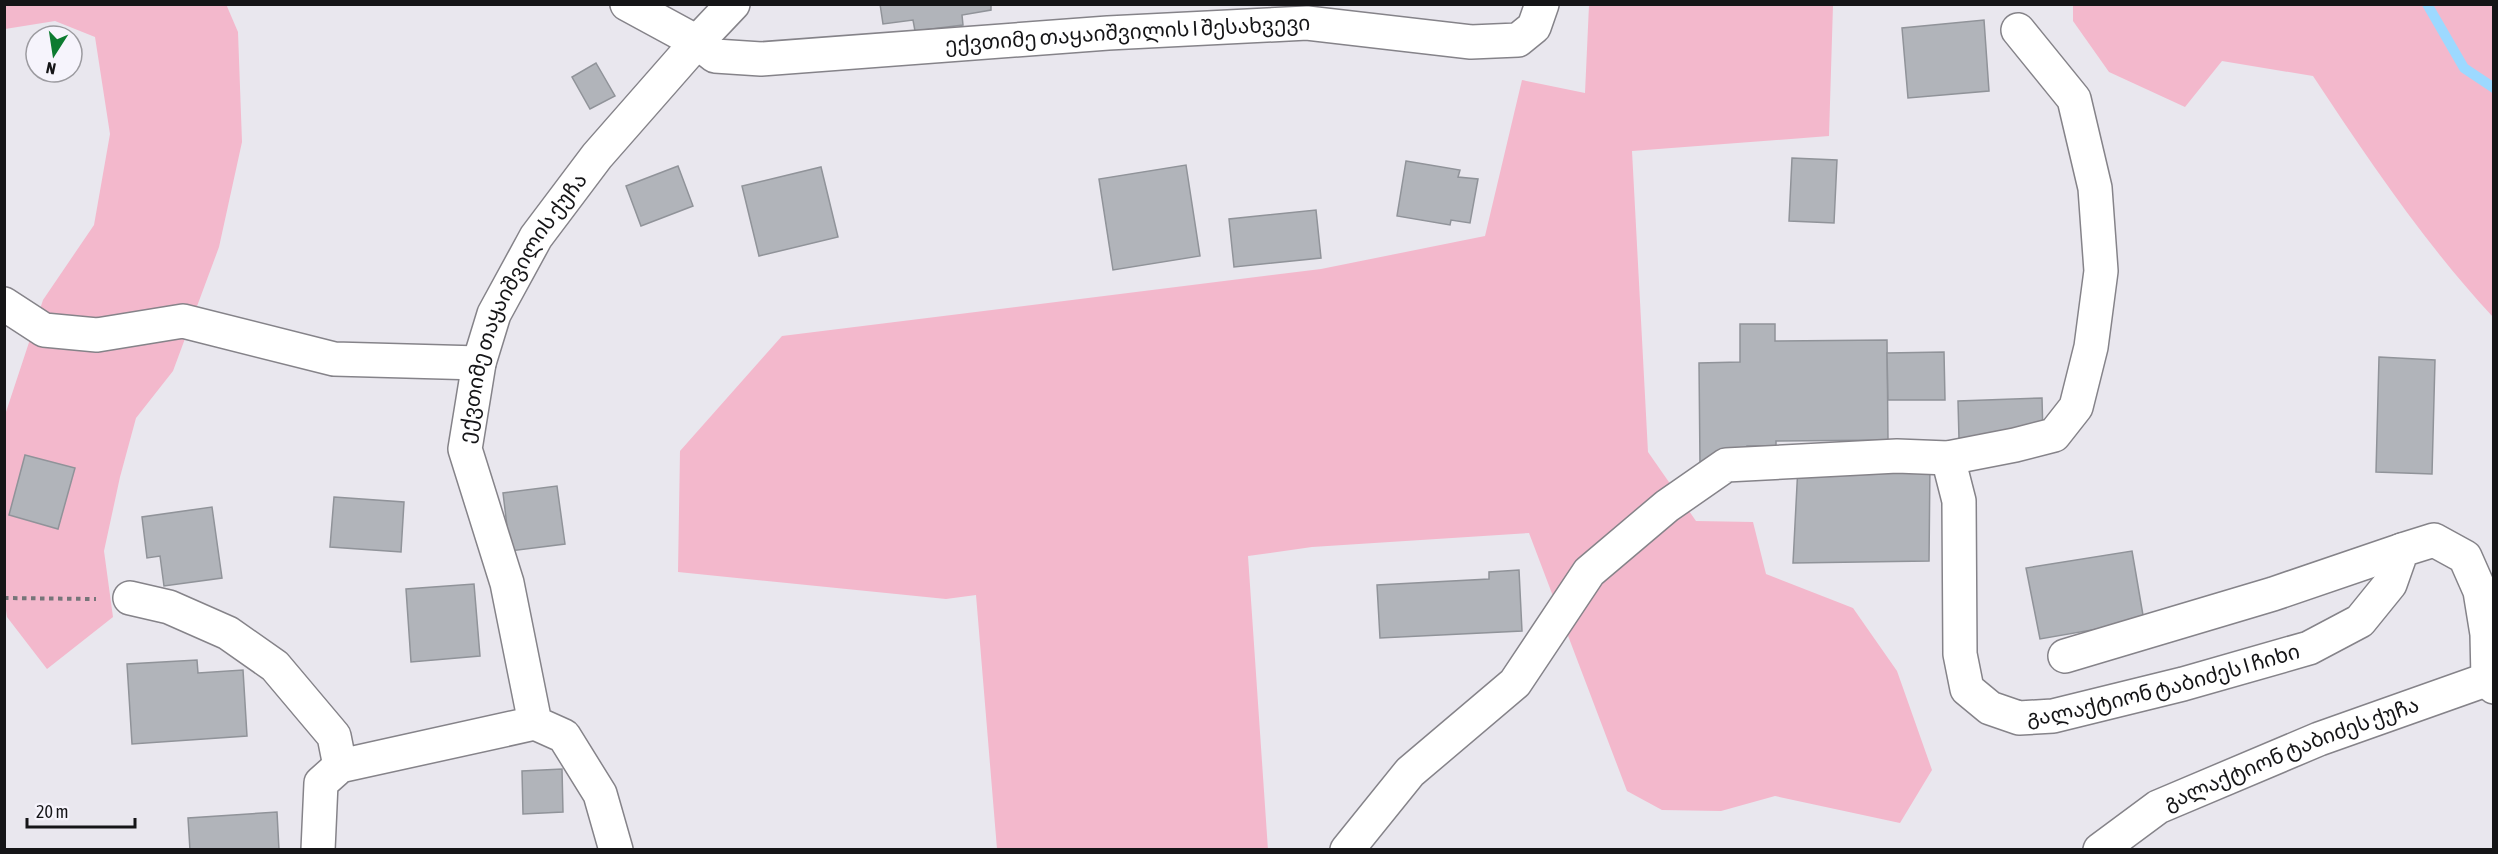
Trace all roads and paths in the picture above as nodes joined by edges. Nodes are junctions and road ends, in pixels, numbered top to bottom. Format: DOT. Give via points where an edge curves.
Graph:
graph roads {
  1 [pos="627,4"];
  2 [pos="733,4"];
  3 [pos="1542,4"];
  4 [pos="2018,30"];
  5 [pos="697,42"];
  6 [pos="4,304"];
  7 [pos="479,363"];
  8 [pos="1948,458"];
  9 [pos="2402,550"];
  10 [pos="4,598"];
  11 [pos="130,598"];
  12 [pos="2065,656"];
  13 [pos="2492,681"];
  14 [pos="535,723"];
  15 [pos="340,766"];
  16 [pos="318,849"];
  17 [pos="616,849"];
  18 [pos="1347,849"];
  19 [pos="2100,849"];
  1 -- 5 [label="street, ექვთიმე თაყაიშვილის I შესახვევი"];
  2 -- 5 [label="street, ექვთიმე თაყაიშვილის ქუჩა"];
  3 -- 5 [label="street, ექვთიმე თაყაიშვილის I შესახვევი" via="1534,27 1518,40 1471,42 1306,23 1108,33 761,59 715,56"];
  4 -- 8 [label="street" via="2074,99 2096,188 2101,271 2091,347 2076,407 2054,435"];
  5 -- 7 [label="street, ექვთიმე თაყაიშვილის ქუჩა" via="597,156 536,237 494,314"];
  6 -- 7 [label="street" via="44,330 97,335 183,321 334,359"];
  7 -- 14 [label="street, ექვთიმე თაყაიშვილის ქუჩა" via="465,449 507,583"];
  8 -- 9 [label="street, გალაქტიონ ტაბიძეს I ჩიხი" via="1959,501 1960,654 1967,689 1990,708 2019,718 2053,716 2309,648 2360,621 2390,584"];
  8 -- 18 [label="street" via="1898,456 1726,465 1667,506 1589,572 1515,683 1410,772"];
  9 -- 12 [label="street" via="2273,594"];
  9 -- 13 [label="street" via="2434,540 2465,557 2480,591"];
  10 -- 11 [label="path"];
  11 -- 15 [label="street" via="169,607 228,633 275,666 334,736"];
  13 -- 19 [label="street, გალაქტიონ ტაბიძეს ქუჩა" via="2319,739 2158,807"];
  14 -- 15 [label="street"];
  14 -- 17 [label="street" via="564,736 600,794"];
  15 -- 16 [label="street" via="321,783"];
}
